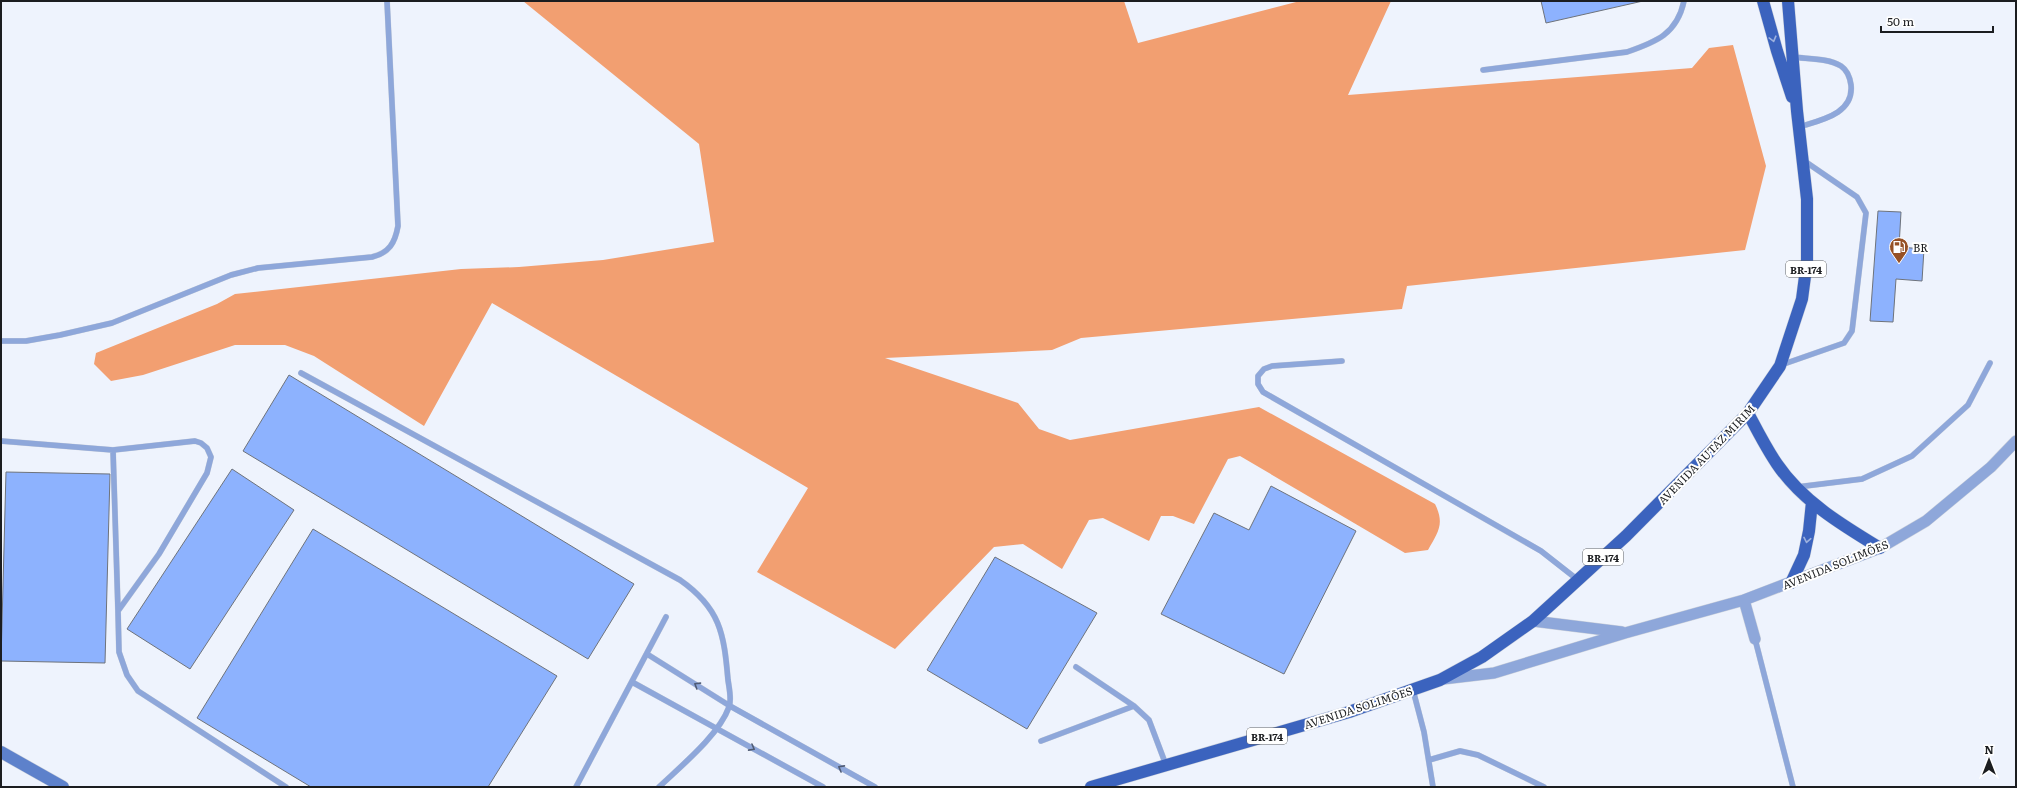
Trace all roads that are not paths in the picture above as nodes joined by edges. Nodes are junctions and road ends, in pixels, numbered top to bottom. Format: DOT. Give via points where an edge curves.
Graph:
graph roads {
  1 [pos="387,1"];
  2 [pos="1684,1"];
  3 [pos="1763,1"];
  4 [pos="1788,1"];
  5 [pos="1793,57"];
  6 [pos="1483,70"];
  7 [pos="1797,111"];
  8 [pos="1799,127"];
  9 [pos="1803,160"];
  10 [pos="1,341"];
  11 [pos="1342,361"];
  12 [pos="1990,363"];
  13 [pos="1780,366"];
  14 [pos="302,373"];
  15 [pos="1748,414"];
  16 [pos="1,441"];
  17 [pos="2016,441"];
  18 [pos="113,450"];
  19 [pos="1797,487"];
  20 [pos="1812,502"];
  21 [pos="1880,548"];
  22 [pos="1578,580"];
  23 [pos="1791,583"];
  24 [pos="1744,600"];
  25 [pos="118,611"];
  26 [pos="666,617"];
  27 [pos="1533,621"];
  28 [pos="1625,633"];
  29 [pos="1755,638"];
  30 [pos="647,654"];
  31 [pos="1076,667"];
  32 [pos="1440,680"];
  33 [pos="632,682"];
  34 [pos="1413,690"];
  35 [pos="730,706"];
  36 [pos="1134,706"];
  37 [pos="718,729"];
  38 [pos="1041,741"];
  39 [pos="1,752"];
  40 [pos="1429,760"];
  41 [pos="1166,764"];
  42 [pos="63,787"];
  43 [pos="286,787"];
  44 [pos="576,787"];
  45 [pos="659,787"];
  46 [pos="823,787"];
  47 [pos="875,787"];
  48 [pos="1091,787"];
  49 [pos="1433,787"];
  50 [pos="1544,787"];
  51 [pos="1793,787"];
  1 -- 10 [label="lane" via="398,226 396,239 391,248 382,255 372,257 288,264 231,275 112,323 26,341"];
  2 -- 6 [label="lane" via="1681,15 1667,35 1648,45 1627,52"];
  3 -- 7 [label="main road, AVENIDA AUTAZ MIRIM / BR-174, one-way"];
  4 -- 5 [label="main road, AVENIDA AUTAZ MIRIM / BR-174"];
  5 -- 7 [label="main road, AVENIDA AUTAZ MIRIM / BR-174"];
  5 -- 8 [label="lane" via="1834,63 1849,75 1851,84 1847,104 1834,115"];
  7 -- 8 [label="main road, AVENIDA AUTAZ MIRIM / BR-174"];
  8 -- 9 [label="main road, AVENIDA AUTAZ MIRIM / BR-174"];
  9 -- 13 [label="main road, AVENIDA AUTAZ MIRIM / BR-174" via="1807,198 1807,261 1802,299"];
  9 -- 13 [label="lane" via="1857,197 1866,213 1852,331 1844,343"];
  11 -- 22 [label="lane" via="1272,366 1264,369 1258,376 1258,384 1262,392 1541,551"];
  12 -- 19 [label="lane" via="1968,405 1912,456 1862,479"];
  13 -- 15 [label="main road, AVENIDA AUTAZ MIRIM / BR-174"];
  14 -- 35 [label="lane" via="680,580 695,591 713,610 720,630 726,652"];
  15 -- 19 [label="main road" via="1777,464"];
  15 -- 22 [label="main road, AVENIDA AUTAZ MIRIM / BR-174" via="1626,536"];
  16 -- 18 [label="lane"];
  17 -- 21 [label="street, AVENIDA SOLIMÕES" via="1991,467 1926,521"];
  18 -- 25 [label="lane"];
  18 -- 25 [label="lane" via="195,441 207,448 211,457 207,473 163,547"];
  19 -- 20 [label="main road"];
  20 -- 21 [label="main road" via="1851,531"];
  20 -- 23 [label="main road, one-way" via="1804,554"];
  21 -- 23 [label="street, AVENIDA SOLIMÕES"];
  22 -- 27 [label="main road, AVENIDA AUTAZ MIRIM / BR-174"];
  23 -- 24 [label="street, AVENIDA SOLIMÕES"];
  24 -- 28 [label="street, AVENIDA SOLIMÕES"];
  24 -- 29 [label="street"];
  25 -- 43 [label="lane" via="119,652 127,675 138,691"];
  26 -- 30 [label="lane"];
  27 -- 28 [label="street, AVENIDA SOLIMÕES"];
  27 -- 32 [label="main road, AVENIDA AUTAZ MIRIM / BR-174" via="1482,656"];
  28 -- 32 [label="street, AVENIDA SOLIMÕES" via="1494,673"];
  29 -- 51 [label="lane"];
  30 -- 33 [label="lane"];
  35 -- 30 [label="lane, one-way"];
  31 -- 36 [label="lane"];
  32 -- 34 [label="main road, AVENIDA SOLIMÕES / BR-174"];
  33 -- 37 [label="lane"];
  33 -- 44 [label="lane"];
  34 -- 40 [label="lane"];
  34 -- 41 [label="main road, AVENIDA SOLIMÕES / BR-174" via="1349,712"];
  35 -- 37 [label="lane"];
  47 -- 35 [label="lane, one-way"];
  36 -- 38 [label="lane"];
  36 -- 41 [label="lane" via="1149,720"];
  37 -- 45 [label="lane"];
  37 -- 46 [label="lane, one-way"];
  39 -- 42 [label="street"];
  40 -- 49 [label="lane"];
  40 -- 50 [label="lane" via="1460,751 1478,755"];
  41 -- 48 [label="main road, AVENIDA SOLIMÕES / BR-174"];
}
